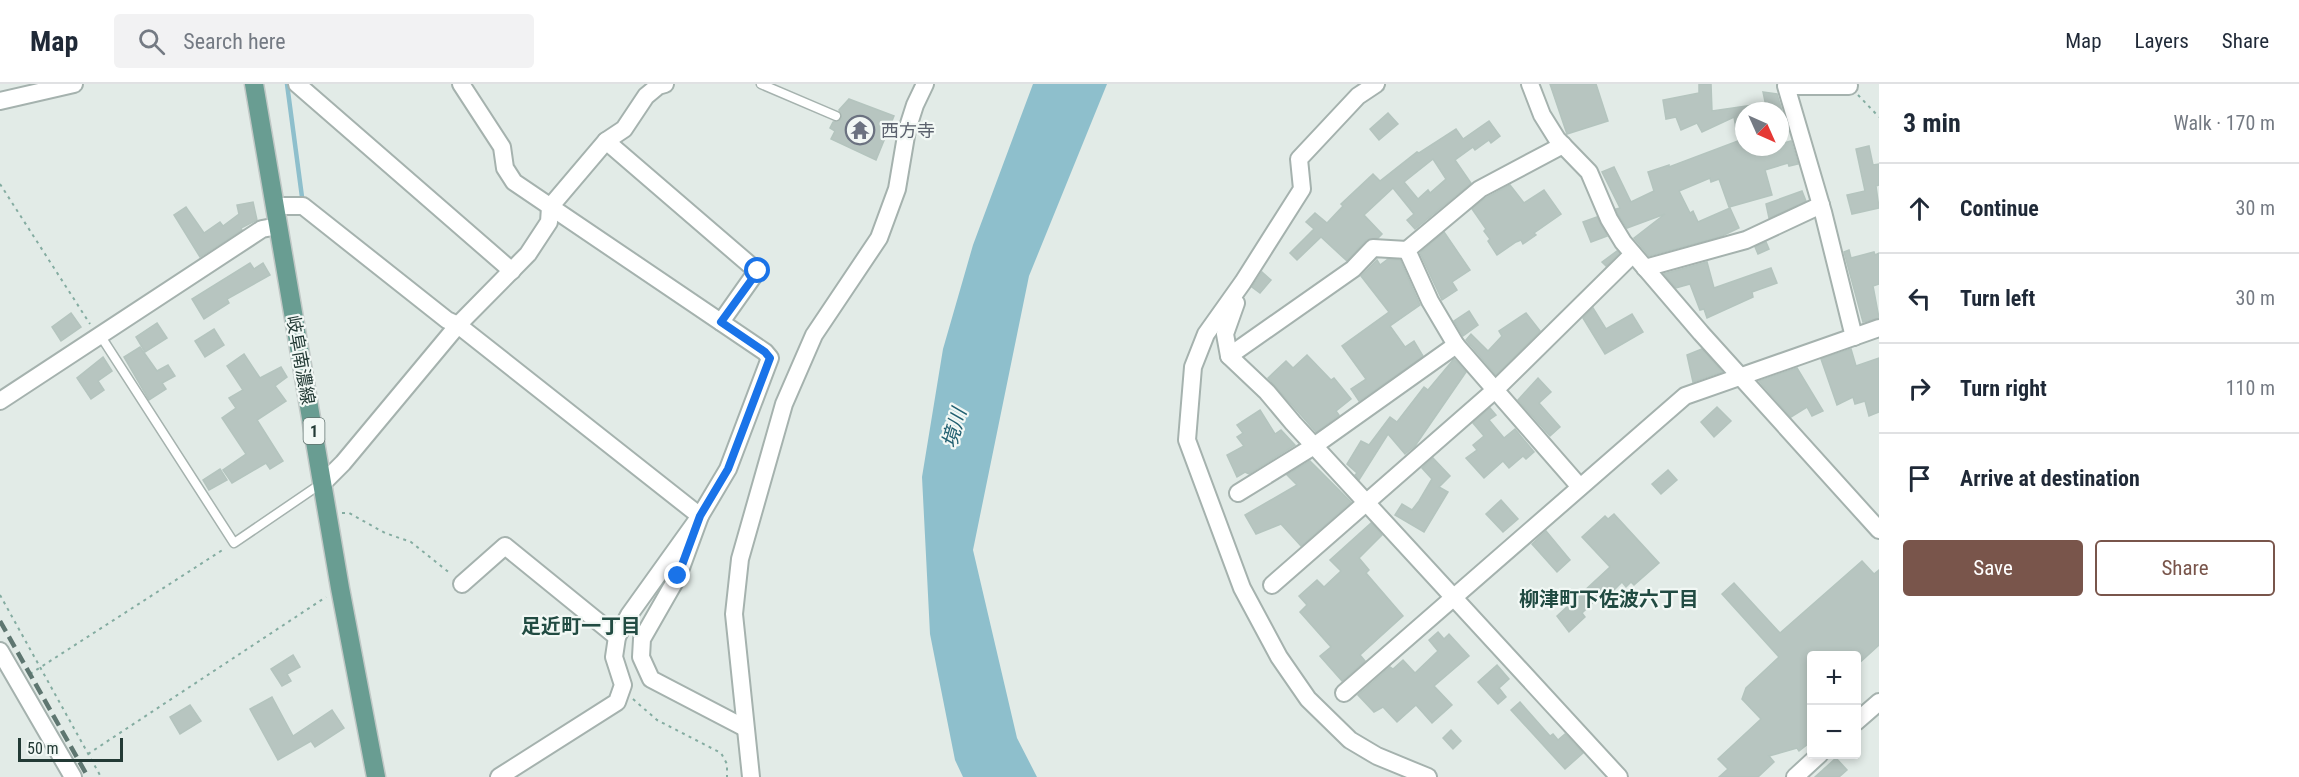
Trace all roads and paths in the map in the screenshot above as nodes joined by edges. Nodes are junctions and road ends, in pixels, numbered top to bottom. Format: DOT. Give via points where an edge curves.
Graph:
graph roads {
  1 [pos="74,84"];
  2 [pos="254,84"];
  3 [pos="297,84"];
  4 [pos="461,84"];
  5 [pos="665,84"];
  6 [pos="761,84"];
  7 [pos="1376,84"];
  8 [pos="1530,84"];
  9 [pos="924,85"];
  10 [pos="1849,86"];
  11 [pos="0,101"];
  12 [pos="836,116"];
  13 [pos="1879,117"];
  14 [pos="606,141"];
  15 [pos="1563,145"];
  16 [pos="0,184"];
  17 [pos="1821,205"];
  18 [pos="275,206"];
  19 [pos="550,207"];
  20 [pos="278,226"];
  21 [pos="1407,250"];
  22 [pos="1633,254"];
  23 [pos="1645,268"];
  24 [pos="512,271"];
  25 [pos="1243,282"];
  26 [pos="721,322"];
  27 [pos="458,325"];
  28 [pos="1879,328"];
  29 [pos="100,335"];
  30 [pos="1854,337"];
  31 [pos="1456,345"];
  32 [pos="1228,356"];
  33 [pos="1741,378"];
  34 [pos="1495,390"];
  35 [pos="0,401"];
  36 [pos="1314,446"];
  37 [pos="323,483"];
  38 [pos="1580,487"];
  39 [pos="1238,493"];
  40 [pos="1366,502"];
  41 [pos="328,513"];
  42 [pos="700,516"];
  43 [pos="1879,530"];
  44 [pos="234,543"];
  45 [pos="462,584"];
  46 [pos="1272,585"];
  47 [pos="340,588"];
  48 [pos="0,595"];
  49 [pos="1454,597"];
  50 [pos="617,637"];
  51 [pos="0,651"];
  52 [pos="40,668"];
  53 [pos="621,690"];
  54 [pos="1344,693"];
  55 [pos="1879,702"];
  56 [pos="1861,718"];
  57 [pos="745,728"];
  58 [pos="88,754"];
  59 [pos="1815,759"];
  60 [pos="72,777"];
  61 [pos="101,777"];
  62 [pos="376,777"];
  63 [pos="499,777"];
  64 [pos="727,777"];
  65 [pos="751,777"];
  66 [pos="1428,777"];
  67 [pos="1619,777"];
  68 [pos="1795,777"];
  1 -- 11 [label="street"];
  2 -- 18 [label="main road, 岐阜南濃線 / 1"];
  3 -- 24 [label="street"];
  4 -- 19 [label="street" via="498,139 514,182"];
  5 -- 14 [label="street" via="646,96 624,129"];
  6 -- 12 [label="lane"];
  7 -- 25 [label="street" via="1358,96 1299,159 1302,189"];
  8 -- 15 [label="street" via="1542,115"];
  9 -- 57 [label="street" via="907,130 889,215 879,238 814,335 784,404 761,478 740,559 734,614"];
  10 -- 13 [label="path"];
  10 -- 17 [label="street" via="1786,86"];
  14 -- 19 [label="street"];
  14 -- 26 [label="street" via="758,271"];
  15 -- 21 [label="street" via="1480,189"];
  15 -- 22 [label="street" via="1589,172 1609,219"];
  16 -- 29 [label="path"];
  17 -- 23 [label="street" via="1746,240"];
  17 -- 30 [label="street"];
  18 -- 20 [label="main road, 岐阜南濃線 / 1"];
  18 -- 27 [label="street" via="303,206"];
  19 -- 24 [label="street" via="549,222"];
  19 -- 26 [label="street"];
  20 -- 29 [label="street" via="262,229"];
  20 -- 37 [label="main road, 岐阜南濃線 / 1"];
  21 -- 31 [label="street"];
  21 -- 32 [label="street" via="1373,248 1353,269"];
  22 -- 23 [label="street"];
  22 -- 34 [label="street"];
  23 -- 33 [label="street"];
  24 -- 27 [label="street"];
  25 -- 32 [label="street" via="1225,334"];
  25 -- 66 [label="street" via="1206,334 1193,367 1187,440 1220,532 1242,588 1279,657 1308,699 1350,740"];
  26 -- 42 [label="street" via="770,358 728,469"];
  27 -- 37 [label="street"];
  27 -- 42 [label="street"];
  28 -- 30 [label="street"];
  29 -- 35 [label="street"];
  29 -- 44 [label="lane"];
  30 -- 33 [label="street"];
  31 -- 34 [label="street"];
  31 -- 36 [label="street"];
  32 -- 36 [label="street" via="1267,392"];
  33 -- 38 [label="street" via="1685,396"];
  33 -- 43 [label="street"];
  34 -- 38 [label="street"];
  34 -- 40 [label="street"];
  36 -- 39 [label="street"];
  36 -- 40 [label="street"];
  37 -- 41 [label="main road, 岐阜南濃線 / 1"];
  37 -- 44 [label="lane"];
  38 -- 49 [label="street"];
  40 -- 46 [label="street"];
  40 -- 49 [label="street"];
  41 -- 45 [label="path" via="349,513 411,542"];
  41 -- 47 [label="main road, 岐阜南濃線 / 1"];
  42 -- 50 [label="street"];
  42 -- 57 [label="street" via="678,576 642,639 641,657 651,679"];
  44 -- 52 [label="path"];
  45 -- 50 [label="street" via="505,546"];
  47 -- 58 [label="path"];
  47 -- 62 [label="main road, 岐阜南濃線 / 1"];
  48 -- 52 [label="path"];
  49 -- 54 [label="street"];
  49 -- 67 [label="street"];
  50 -- 53 [label="street" via="614,657"];
  51 -- 60 [label="street"];
  52 -- 58 [label="path"];
  53 -- 63 [label="street" via="616,702"];
  53 -- 64 [label="path" via="657,720 721,753 727,764"];
  55 -- 56 [label="street"];
  57 -- 65 [label="street"];
  58 -- 61 [label="path"];
  59 -- 68 [label="street"];
}
